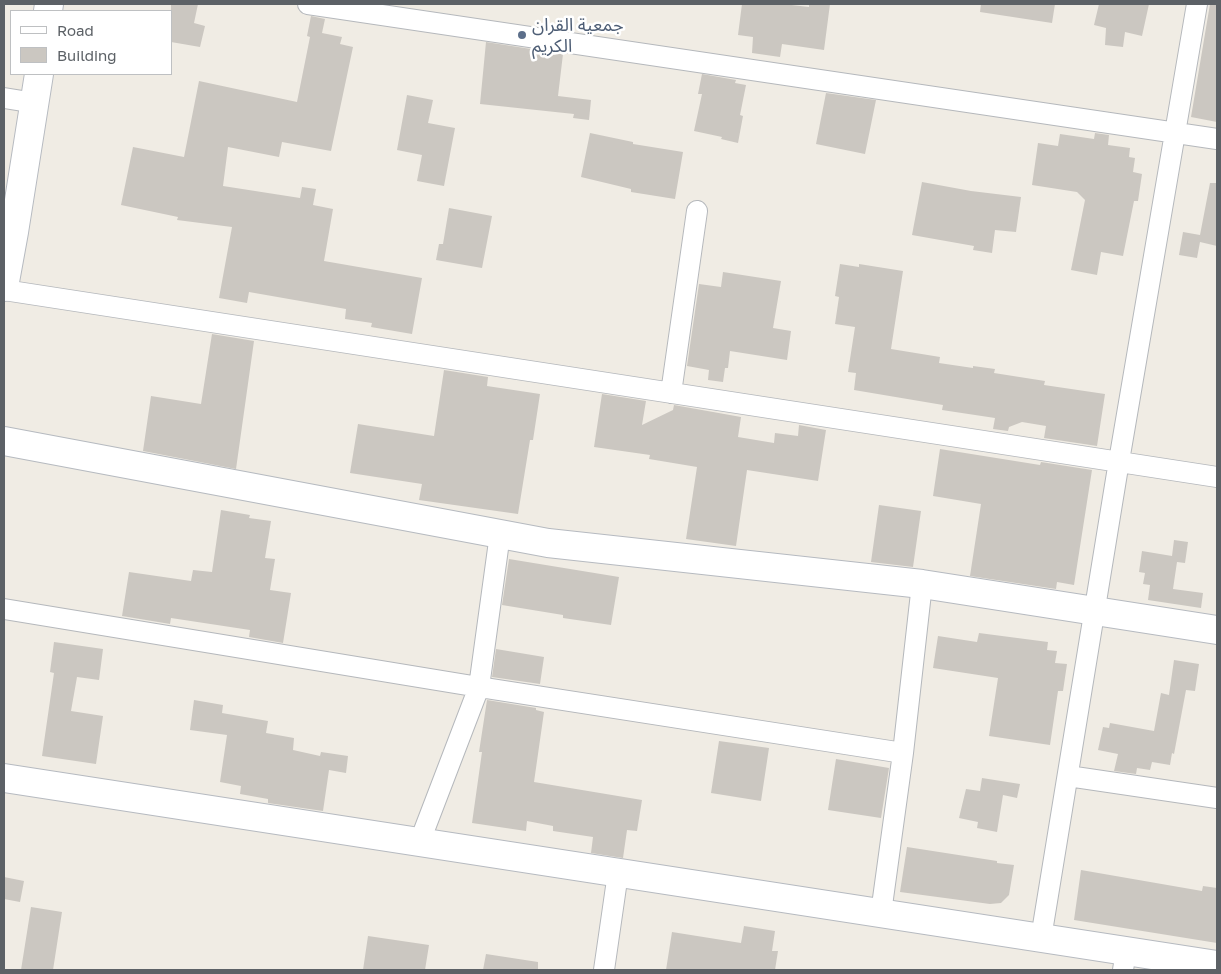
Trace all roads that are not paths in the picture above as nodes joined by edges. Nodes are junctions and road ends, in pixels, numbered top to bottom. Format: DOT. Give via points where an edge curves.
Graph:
graph roads {
  1 [pos="308,4"];
  2 [pos="1197,4"];
  3 [pos="39,75"];
  4 [pos="4,98"];
  5 [pos="35,103"];
  6 [pos="1176,133"];
  7 [pos="1217,139"];
  8 [pos="697,211"];
  9 [pos="9,232"];
  10 [pos="4,288"];
  11 [pos="671,393"];
  12 [pos="4,441"];
  13 [pos="1119,462"];
  14 [pos="1217,476"];
  15 [pos="500,534"];
  16 [pos="922,584"];
  17 [pos="4,609"];
  18 [pos="1096,611"];
  19 [pos="1217,630"];
  20 [pos="479,687"];
  21 [pos="903,753"];
  22 [pos="1068,776"];
  23 [pos="4,778"];
  24 [pos="1217,798"];
  25 [pos="420,841"];
  26 [pos="618,873"];
  27 [pos="881,913"];
  28 [pos="1041,938"];
  29 [pos="1124,960"];
  30 [pos="1217,964"];
  31 [pos="604,970"];
  1 -- 6 [label="street"];
  2 -- 6 [label="street"];
  3 -- 5 [label="street"];
  4 -- 5 [label="street"];
  5 -- 9 [label="street"];
  6 -- 7 [label="street"];
  6 -- 13 [label="street"];
  8 -- 11 [label="street"];
  9 -- 10 [label="street"];
  10 -- 11 [label="street"];
  11 -- 13 [label="street"];
  12 -- 15 [label="street"];
  13 -- 14 [label="street"];
  13 -- 18 [label="street"];
  15 -- 16 [label="street" via="548,543"];
  15 -- 20 [label="street"];
  16 -- 18 [label="street"];
  16 -- 21 [label="street"];
  17 -- 20 [label="street"];
  18 -- 19 [label="street"];
  18 -- 22 [label="street"];
  20 -- 21 [label="street"];
  20 -- 25 [label="street"];
  21 -- 27 [label="street"];
  22 -- 24 [label="street"];
  22 -- 28 [label="street"];
  23 -- 25 [label="street"];
  25 -- 26 [label="street"];
  26 -- 27 [label="street"];
  26 -- 31 [label="street"];
  27 -- 28 [label="street"];
  28 -- 29 [label="street"];
  29 -- 30 [label="street"];
}
